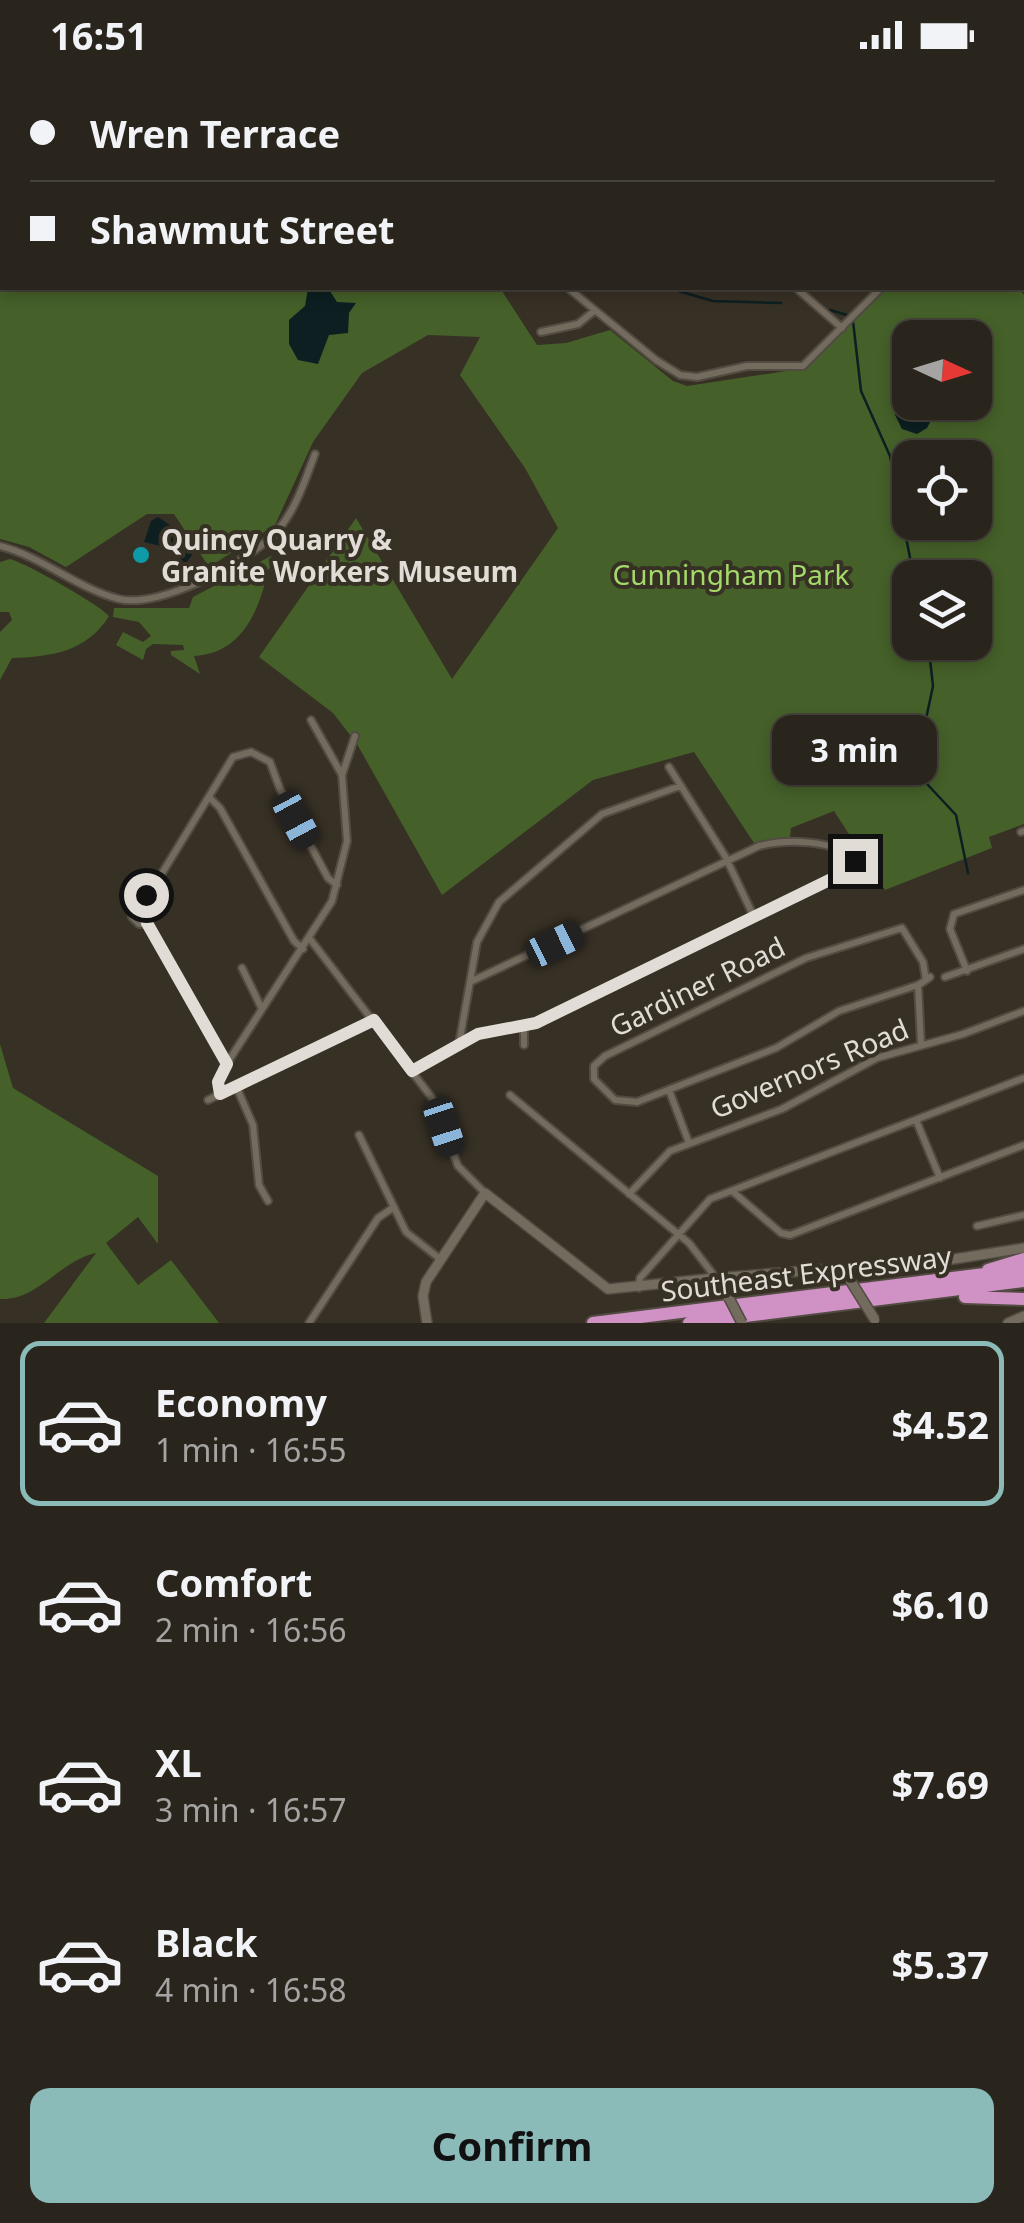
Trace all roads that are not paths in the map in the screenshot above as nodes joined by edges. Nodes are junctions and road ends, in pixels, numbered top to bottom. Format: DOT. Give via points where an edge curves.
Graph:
graph roads {
  1 [pos="570,290"];
  2 [pos="798,290"];
  3 [pos="880,290"];
  4 [pos="594,310"];
  5 [pos="842,328"];
  6 [pos="541,332"];
  7 [pos="315,454"];
  8 [pos="0,546"];
  9 [pos="312,720"];
  10 [pos="356,736"];
  11 [pos="668,767"];
  12 [pos="342,775"];
  13 [pos="680,786"];
  14 [pos="344,792"];
  15 [pos="210,798"];
  16 [pos="352,805"];
  17 [pos="727,860"];
  18 [pos="337,885"];
  19 [pos="1024,890"];
  20 [pos="754,917"];
  21 [pos="310,940"];
  22 [pos="302,949"];
  23 [pos="1024,950"];
  24 [pos="242,968"];
  25 [pos="967,971"];
  26 [pos="945,977"];
  27 [pos="472,981"];
  28 [pos="918,985"];
  29 [pos="262,1010"];
  30 [pos="1024,1011"];
  31 [pos="374,1020"];
  32 [pos="524,1027"];
  33 [pos="459,1044"];
  34 [pos="922,1044"];
  35 [pos="524,1045"];
  36 [pos="227,1064"];
  37 [pos="412,1071"];
  38 [pos="1024,1078"];
  39 [pos="236,1086"];
  40 [pos="669,1090"];
  41 [pos="220,1094"];
  42 [pos="510,1096"];
  43 [pos="208,1100"];
  44 [pos="916,1120"];
  45 [pos="359,1135"];
  46 [pos="689,1144"];
  47 [pos="1024,1145"];
  48 [pos="940,1178"];
  49 [pos="732,1191"];
  50 [pos="485,1193"];
  51 [pos="629,1194"];
  52 [pos="268,1201"];
  53 [pos="394,1207"];
  54 [pos="1024,1216"];
  55 [pos="976,1226"];
  56 [pos="678,1234"];
  57 [pos="1024,1248"];
  58 [pos="440,1259"];
  59 [pos="1024,1259"];
  60 [pos="829,1266"];
  61 [pos="750,1276"];
  62 [pos="716,1278"];
  63 [pos="1024,1278"];
  64 [pos="968,1279"];
  65 [pos="638,1288"];
  66 [pos="963,1297"];
  67 [pos="729,1298"];
  68 [pos="1024,1299"];
  69 [pos="1024,1316"];
  70 [pos="876,1322"];
  71 [pos="309,1323"];
  72 [pos="428,1323"];
  73 [pos="593,1323"];
  74 [pos="638,1323"];
  75 [pos="689,1323"];
  76 [pos="732,1323"];
  77 [pos="742,1323"];
  78 [pos="1008,1323"];
  1 -- 4 [label="street"];
  2 -- 5 [label="street"];
  3 -- 5 [label="street"];
  4 -- 5 [label="street" via="664,367 688,376 800,367"];
  4 -- 6 [label="street" via="578,324"];
  7 -- 8 [label="street" via="276,533 172,595 116,598"];
  9 -- 12 [label="street"];
  10 -- 12 [label="street"];
  11 -- 13 [label="street"];
  12 -- 14 [label="street"];
  13 -- 17 [label="street"];
  13 -- 27 [label="street" via="602,814 503,897 479,936"];
  14 -- 16 [label="street"];
  14 -- 18 [label="street" via="347,846"];
  15 -- 18 [label="street" via="233,758 262,755"];
  15 -- 22 [label="street"];
  15 -- 36 [label="street" via="132,918 147,923"];
  17 -- 20 [label="street"];
  17 -- 20 [label="street" via="788,842 844,852 855,861 852,869"];
  17 -- 27 [label="street"];
  18 -- 21 [label="street"];
  19 -- 25 [label="street" via="952,917 951,933"];
  20 -- 32 [label="street"];
  21 -- 22 [label="street"];
  21 -- 31 [label="street"];
  22 -- 29 [label="street"];
  23 -- 25 [label="street"];
  24 -- 29 [label="street"];
  25 -- 26 [label="street"];
  27 -- 33 [label="street"];
  28 -- 34 [label="street"];
  28 -- 40 [label="street, Gardiner Road" via="839,1011 776,1048"];
  28 -- 40 [label="street, Gardiner Road" via="928,978 902,928 806,958 605,1056 594,1069 597,1085 618,1102"];
  29 -- 36 [label="street"];
  30 -- 34 [label="street, Governors Road"];
  31 -- 37 [label="street"];
  31 -- 39 [label="street"];
  32 -- 33 [label="street"];
  32 -- 35 [label="street"];
  33 -- 37 [label="street"];
  34 -- 46 [label="street, Governors Road"];
  36 -- 41 [label="street"];
  37 -- 50 [label="street" via="436,1104 458,1166"];
  38 -- 44 [label="street"];
  39 -- 41 [label="street"];
  39 -- 52 [label="street" via="254,1124 259,1185"];
  40 -- 46 [label="street"];
  41 -- 43 [label="street"];
  42 -- 51 [label="street"];
  44 -- 48 [label="street"];
  44 -- 49 [label="street"];
  45 -- 53 [label="street"];
  46 -- 51 [label="street, Governors Road" via="660,1158"];
  47 -- 48 [label="street"];
  48 -- 49 [label="street" via="790,1235"];
  49 -- 56 [label="street" via="703,1204"];
  50 -- 58 [label="main road"];
  50 -- 65 [label="main road" via="608,1288"];
  51 -- 56 [label="street"];
  53 -- 58 [label="street" via="408,1234"];
  53 -- 71 [label="street" via="376,1222"];
  54 -- 55 [label="street"];
  56 -- 62 [label="street"];
  56 -- 65 [label="street"];
  57 -- 60 [label="main road"];
  58 -- 72 [label="main road" via="423,1289"];
  59 -- 64 [label="highway"];
  60 -- 61 [label="main road"];
  60 -- 70 [label="main road, bridge" via="850,1280"];
  61 -- 62 [label="main road"];
  61 -- 67 [label="main road" via="735,1283"];
  62 -- 65 [label="main road"];
  62 -- 67 [label="main road"];
  63 -- 64 [label="highway, Southeast Expressway"];
  63 -- 66 [label="highway, Southeast Expressway"];
  63 -- 74 [label="highway"];
  63 -- 75 [label="highway"];
  64 -- 73 [label="highway, Southeast Expressway"];
  66 -- 68 [label="highway"];
  66 -- 76 [label="highway, Southeast Expressway"];
  67 -- 77 [label="main road, bridge"];
  69 -- 78 [label="main road"];
}
